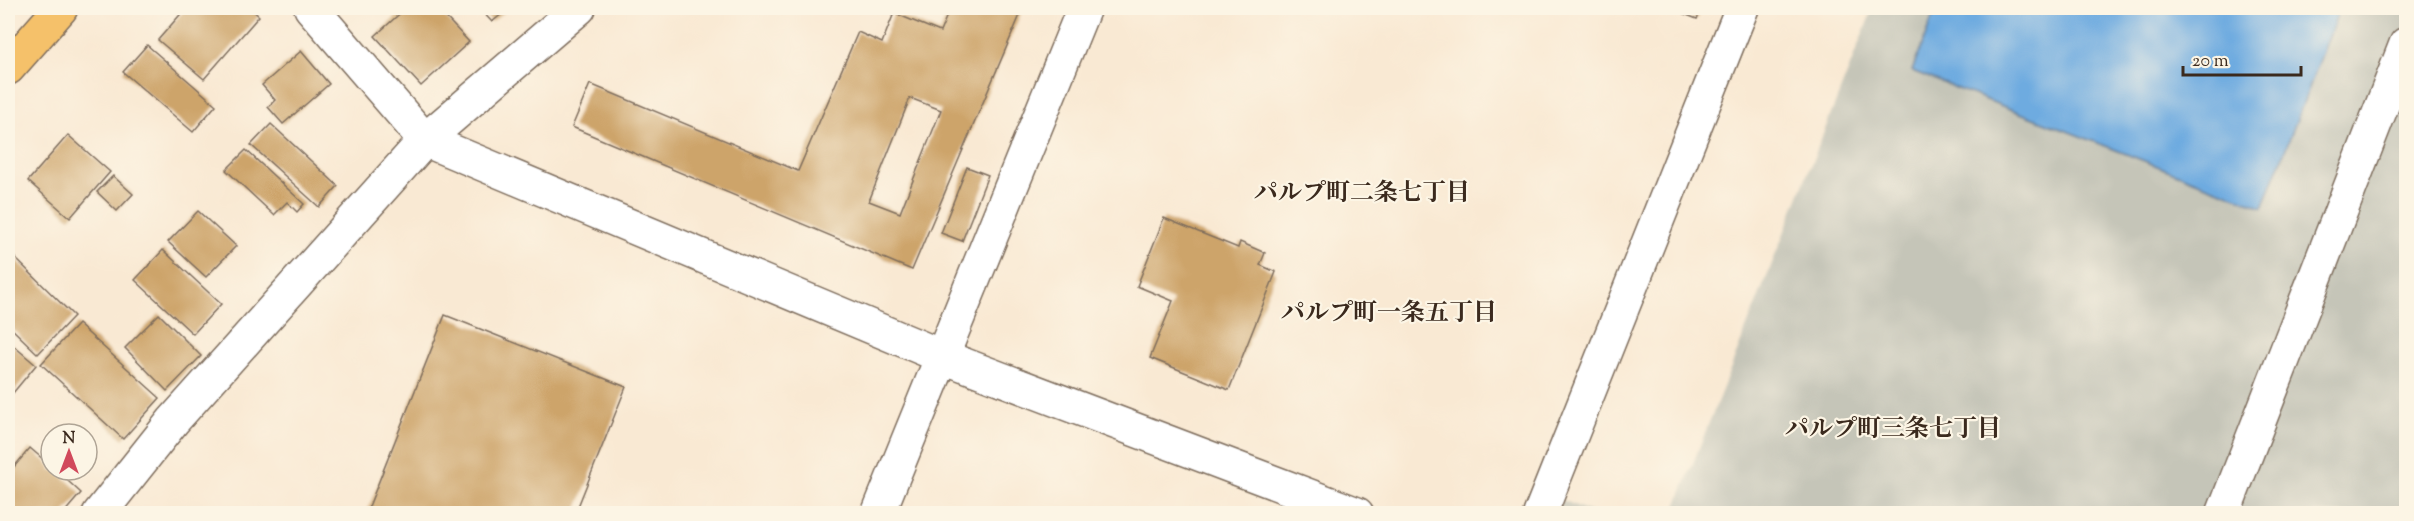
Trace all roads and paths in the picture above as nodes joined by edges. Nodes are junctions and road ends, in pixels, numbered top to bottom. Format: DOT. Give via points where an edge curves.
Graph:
graph roads {
  1 [pos="61,8"];
  2 [pos="311,8"];
  3 [pos="579,8"];
  4 [pos="1084,8"];
  5 [pos="1742,8"];
  6 [pos="2406,44"];
  7 [pos="8,68"];
  8 [pos="425,140"];
  9 [pos="942,356"];
  10 [pos="99,513"];
  11 [pos="878,513"];
  12 [pos="1357,513"];
  13 [pos="1540,513"];
  14 [pos="2223,513"];
  1 -- 7 [label="highway"];
  2 -- 8 [label="street"];
  3 -- 8 [label="street"];
  4 -- 9 [label="street"];
  5 -- 13 [label="street"];
  6 -- 14 [label="street"];
  8 -- 9 [label="street"];
  8 -- 10 [label="street" via="173,421"];
  9 -- 11 [label="street"];
  9 -- 12 [label="street"];
}
